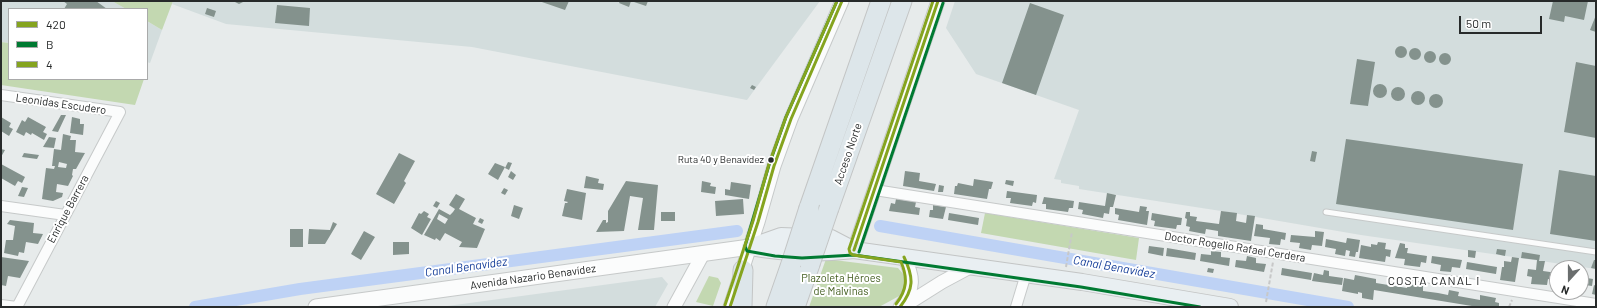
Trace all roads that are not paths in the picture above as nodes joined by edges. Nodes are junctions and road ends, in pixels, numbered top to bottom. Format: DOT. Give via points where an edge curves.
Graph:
graph roads {
  1 [pos="842,1"];
  2 [pos="881,1"];
  3 [pos="902,1"];
  4 [pos="938,1"];
  5 [pos="1,95"];
  6 [pos="120,112"];
  7 [pos="875,190"];
  8 [pos="1,206"];
  9 [pos="1326,212"];
  10 [pos="65,215"];
  11 [pos="750,247"];
  12 [pos="854,250"];
  13 [pos="1596,252"];
  14 [pos="703,254"];
  15 [pos="904,257"];
  16 [pos="970,267"];
  17 [pos="743,270"];
  18 [pos="1026,274"];
  19 [pos="1168,302"];
  20 [pos="1596,304"];
  21 [pos="1,305"];
  22 [pos="17,307"];
  23 [pos="316,307"];
  24 [pos="674,307"];
  25 [pos="730,307"];
  26 [pos="742,307"];
  27 [pos="776,307"];
  28 [pos="795,307"];
  29 [pos="900,307"];
  30 [pos="1016,307"];
  31 [pos="1230,307"];
  1 -- 11 [label="street" via="791,119"];
  2 -- 27 [label="highway, Acceso Norte, bridge"];
  3 -- 28 [label="highway, Acceso Norte, bridge"];
  4 -- 7 [label="street"];
  5 -- 6 [label="street, Leonidas Escudero"];
  6 -- 10 [label="street, Enrique Barrera"];
  7 -- 12 [label="street"];
  7 -- 20 [label="street, Doctor Rogelio Rafael Cerdera"];
  8 -- 10 [label="street"];
  9 -- 13 [label="lane"];
  10 -- 22 [label="street, Enrique Barrera"];
  11 -- 12 [label="main road, Avenida Nazario Benavídez" via="777,252 827,253"];
  11 -- 14 [label="main road, Avenida Nazario Benavídez"];
  11 -- 17 [label="street"];
  12 -- 15 [label="main road, Avenida Nazario Benavídez"];
  14 -- 23 [label="main road, Avenida Nazario Benavídez"];
  14 -- 24 [label="street"];
  15 -- 16 [label="main road, Avenida Nazario Benavídez"];
  15 -- 29 [label="street" via="912,281 908,295"];
  16 -- 18 [label="main road, Avenida Nazario Benavídez"];
  16 -- 29 [label="street"];
  17 -- 25 [label="street"];
  17 -- 26 [label="highway"];
  18 -- 19 [label="main road, Avenida Nazario Benavídez" via="1082,282"];
  18 -- 30 [label="street"];
  19 -- 31 [label="main road, Avenida Nazario Benavídez"];
  21 -- 22 [label="street"];
}
